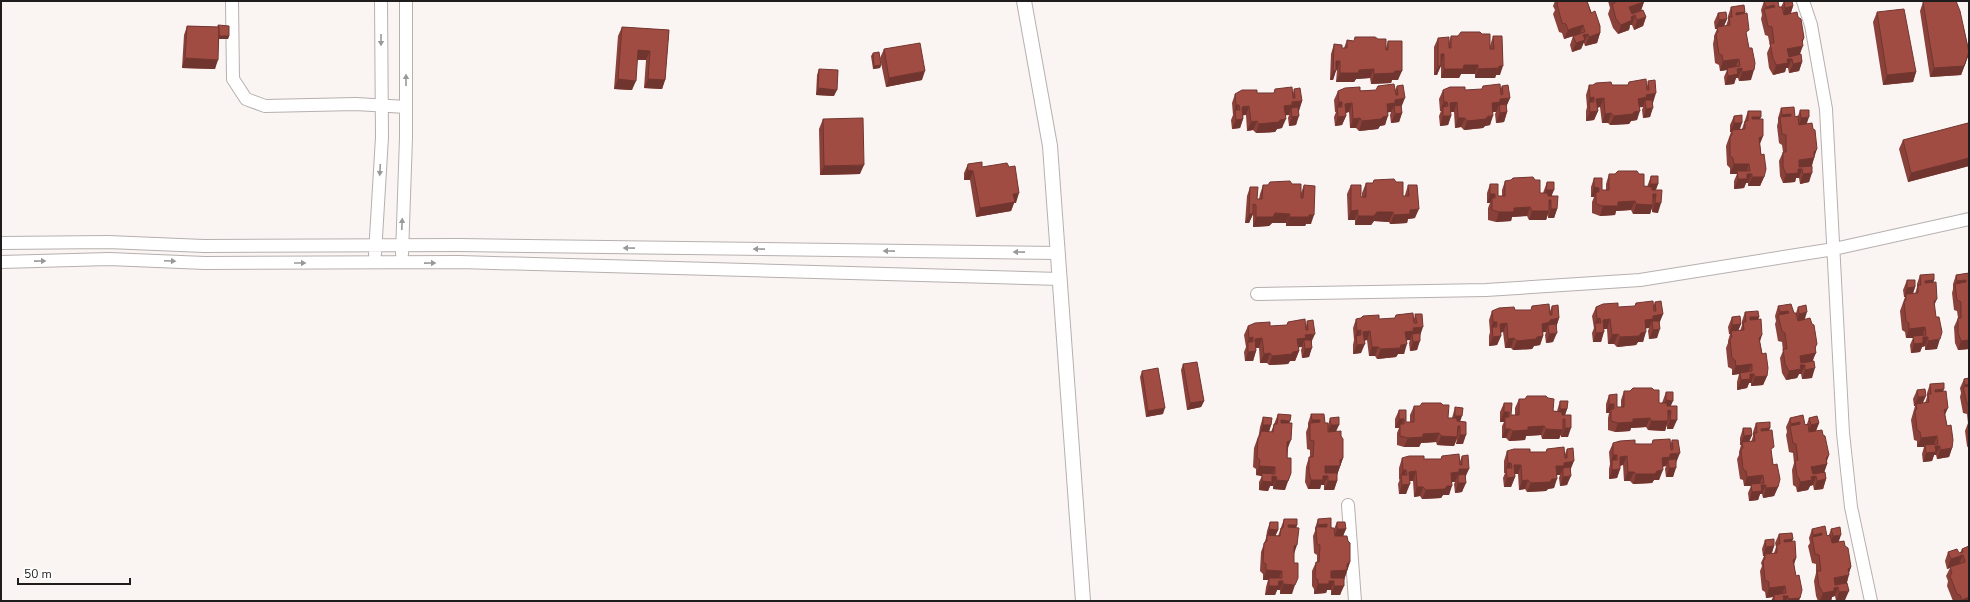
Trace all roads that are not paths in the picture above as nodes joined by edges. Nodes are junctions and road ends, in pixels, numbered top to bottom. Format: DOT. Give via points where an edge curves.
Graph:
graph roads {
  1 [pos="232,1"];
  2 [pos="381,1"];
  3 [pos="406,1"];
  4 [pos="1024,1"];
  5 [pos="1803,1"];
  6 [pos="381,106"];
  7 [pos="406,108"];
  8 [pos="1969,219"];
  9 [pos="1,243"];
  10 [pos="375,246"];
  11 [pos="402,246"];
  12 [pos="1834,249"];
  13 [pos="1058,253"];
  14 [pos="1,262"];
  15 [pos="375,263"];
  16 [pos="402,263"];
  17 [pos="1060,279"];
  18 [pos="1257,294"];
  19 [pos="1348,505"];
  20 [pos="1082,601"];
  21 [pos="1355,601"];
  22 [pos="1871,601"];
  1 -- 6 [label="street" via="233,79 246,99 265,106"];
  2 -- 6 [label="street, one-way"];
  7 -- 3 [label="street, one-way"];
  4 -- 13 [label="street" via="1050,146"];
  5 -- 12 [label="street" via="1811,25 1826,109"];
  6 -- 7 [label="street"];
  6 -- 10 [label="street, one-way" via="382,137"];
  11 -- 7 [label="street, one-way"];
  8 -- 12 [label="street"];
  9 -- 10 [label="street"];
  10 -- 11 [label="street"];
  10 -- 15 [label="street"];
  13 -- 11 [label="street, one-way"];
  11 -- 16 [label="street"];
  12 -- 18 [label="street" via="1640,280 1486,290"];
  12 -- 22 [label="street" via="1844,448 1850,508"];
  13 -- 17 [label="street"];
  14 -- 15 [label="street, one-way" via="109,259 205,263"];
  15 -- 16 [label="street"];
  16 -- 17 [label="street, one-way" via="460,262"];
  17 -- 20 [label="street"];
  19 -- 21 [label="street"];
}
